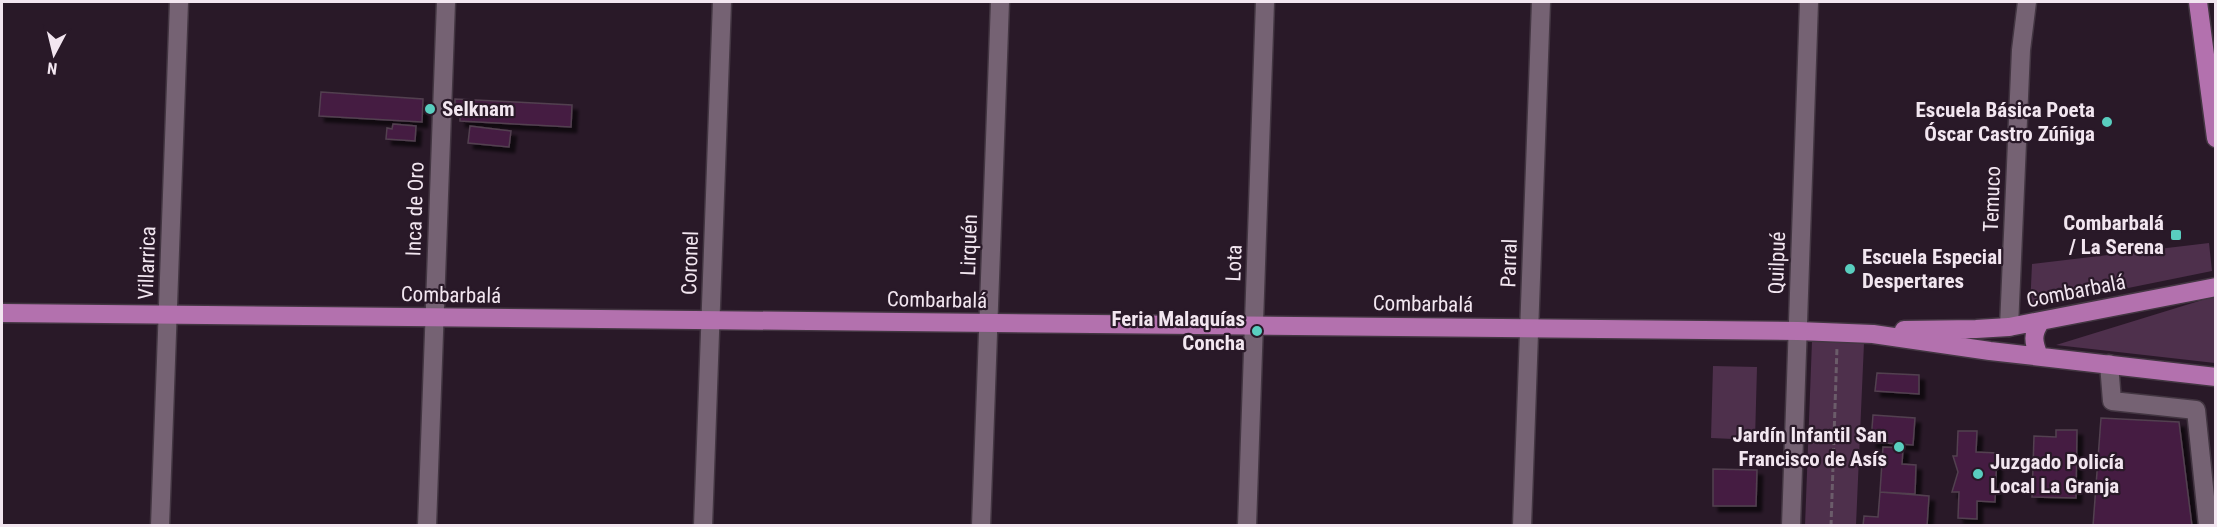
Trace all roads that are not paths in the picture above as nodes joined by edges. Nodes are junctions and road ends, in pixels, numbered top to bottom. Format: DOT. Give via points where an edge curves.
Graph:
graph roads {
  1 [pos="179,2"];
  2 [pos="446,2"];
  3 [pos="722,2"];
  4 [pos="1000,2"];
  5 [pos="1265,2"];
  6 [pos="1541,2"];
  7 [pos="1809,2"];
  8 [pos="2027,2"];
  9 [pos="2198,2"];
  10 [pos="2216,138"];
  11 [pos="2216,286"];
  12 [pos="2,313"];
  13 [pos="168,315"];
  14 [pos="434,317"];
  15 [pos="711,320"];
  16 [pos="2042,321"];
  17 [pos="989,323"];
  18 [pos="1254,325"];
  19 [pos="2009,327"];
  20 [pos="1529,328"];
  21 [pos="1798,331"];
  22 [pos="1873,334"];
  23 [pos="2039,356"];
  24 [pos="2109,364"];
  25 [pos="2216,377"];
  26 [pos="160,525"];
  27 [pos="427,525"];
  28 [pos="703,525"];
  29 [pos="981,525"];
  30 [pos="1247,525"];
  31 [pos="1522,525"];
  32 [pos="1791,525"];
  33 [pos="2208,525"];
  1 -- 13 [label="street, Villarrica"];
  2 -- 14 [label="street, Inca de Oro"];
  3 -- 15 [label="street, Coronel"];
  4 -- 17 [label="street, Lirquén"];
  5 -- 18 [label="street, Lota"];
  6 -- 20 [label="street, Parral"];
  7 -- 21 [label="street, Quilpué"];
  8 -- 19 [label="street, Temuco" via="2021,50"];
  9 -- 10 [label="main road"];
  11 -- 16 [label="main road, Combarbalá"];
  12 -- 13 [label="main road, Combarbalá"];
  13 -- 14 [label="main road, Combarbalá"];
  13 -- 26 [label="street, Villarrica"];
  14 -- 15 [label="main road, Combarbalá"];
  14 -- 27 [label="street, Inca de Oro"];
  15 -- 17 [label="main road, Combarbalá"];
  15 -- 28 [label="street, Coronel"];
  16 -- 19 [label="main road, Combarbalá"];
  16 -- 23 [label="main road" via="2033,340"];
  17 -- 18 [label="main road, Combarbalá"];
  17 -- 29 [label="street, Lirquén"];
  18 -- 20 [label="main road, Combarbalá"];
  18 -- 30 [label="street, Lota"];
  19 -- 22 [label="main road, Combarbalá" via="1910,329"];
  20 -- 21 [label="main road, Combarbalá"];
  20 -- 31 [label="street, Parral"];
  21 -- 22 [label="main road, Combarbalá"];
  21 -- 32 [label="street, Quilpué"];
  22 -- 23 [label="main road, Combarbalá"];
  23 -- 24 [label="main road, Combarbalá"];
  24 -- 25 [label="main road, Combarbalá"];
  24 -- 33 [label="street" via="2112,401 2196,410"];
}
